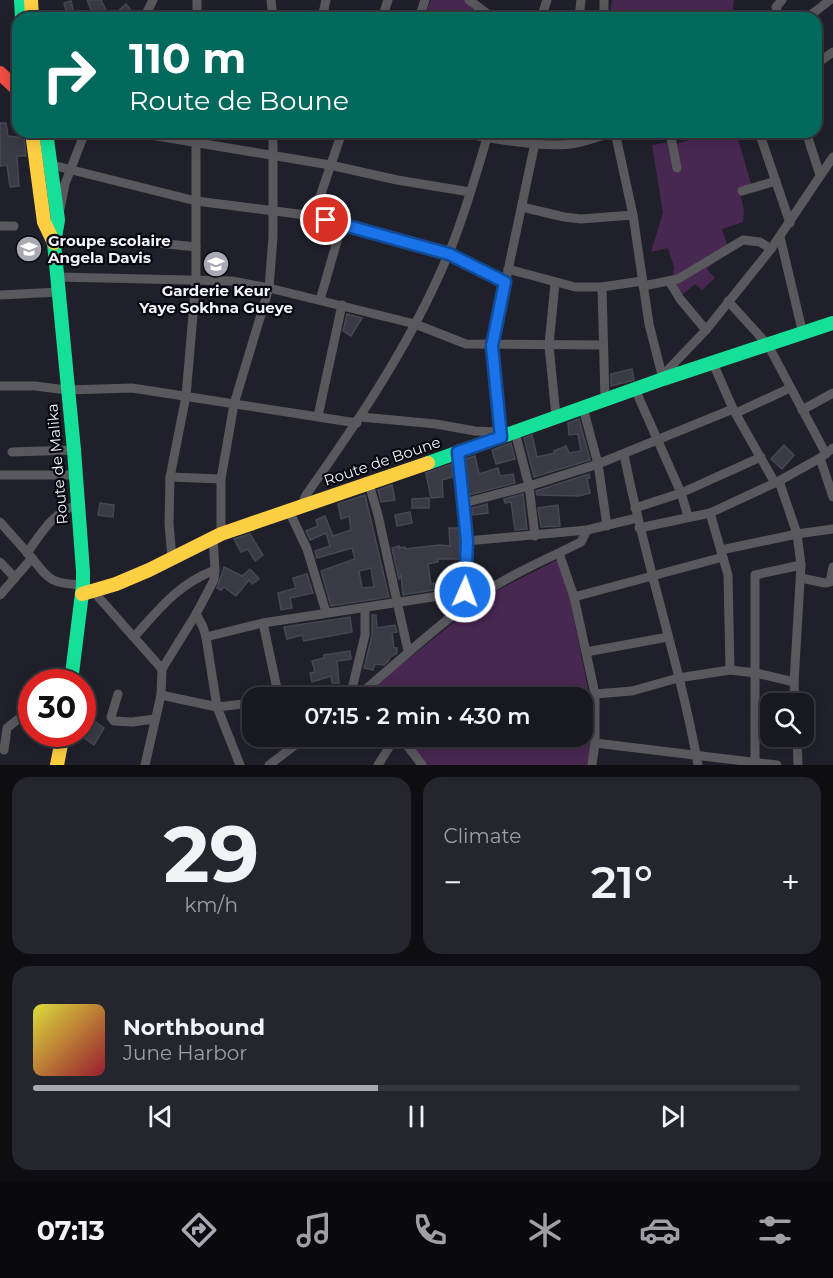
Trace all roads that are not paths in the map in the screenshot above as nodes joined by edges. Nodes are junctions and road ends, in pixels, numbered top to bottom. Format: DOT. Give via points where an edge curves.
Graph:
graph roads {
  1 [pos="469,0"];
  2 [pos="487,0"];
  3 [pos="830,0"];
  4 [pos="478,7"];
  5 [pos="485,12"];
  6 [pos="815,12"];
  7 [pos="0,72"];
  8 [pos="12,84"];
  9 [pos="33,138"];
  10 [pos="47,138"];
  11 [pos="83,138"];
  12 [pos="165,138"];
  13 [pos="196,138"];
  14 [pos="273,138"];
  15 [pos="340,138"];
  16 [pos="490,138"];
  17 [pos="504,138"];
  18 [pos="535,138"];
  19 [pos="580,138"];
  20 [pos="615,138"];
  21 [pos="671,138"];
  22 [pos="761,138"];
  23 [pos="808,138"];
  24 [pos="535,143"];
  25 [pos="197,144"];
  26 [pos="273,156"];
  27 [pos="833,157"];
  28 [pos="52,165"];
  29 [pos="330,165"];
  30 [pos="677,168"];
  31 [pos="70,171"];
  32 [pos="820,175"];
  33 [pos="776,181"];
  34 [pos="742,191"];
  35 [pos="470,192"];
  36 [pos="196,201"];
  37 [pos="522,207"];
  38 [pos="272,210"];
  39 [pos="633,215"];
  40 [pos="313,217"];
  41 [pos="58,220"];
  42 [pos="790,222"];
  43 [pos="342,224"];
  44 [pos="0,226"];
  45 [pos="14,226"];
  46 [pos="780,237"];
  47 [pos="148,242"];
  48 [pos="54,243"];
  49 [pos="196,247"];
  50 [pos="771,249"];
  51 [pos="449,254"];
  52 [pos="508,269"];
  53 [pos="58,277"];
  54 [pos="196,280"];
  55 [pos="669,281"];
  56 [pos="505,282"];
  57 [pos="555,283"];
  58 [pos="642,284"];
  59 [pos="602,287"];
  60 [pos="269,288"];
  61 [pos="59,292"];
  62 [pos="0,296"];
  63 [pos="320,300"];
  64 [pos="728,301"];
  65 [pos="342,305"];
  66 [pos="833,323"];
  67 [pos="415,324"];
  68 [pos="705,330"];
  69 [pos="803,334"];
  70 [pos="549,345"];
  71 [pos="603,345"];
  72 [pos="768,345"];
  73 [pos="492,346"];
  74 [pos="713,363"];
  75 [pos="662,378"];
  76 [pos="0,386"];
  77 [pos="790,388"];
  78 [pos="634,389"];
  79 [pos="67,390"];
  80 [pos="833,393"];
  81 [pos="186,396"];
  82 [pos="605,400"];
  83 [pos="234,404"];
  84 [pos="583,408"];
  85 [pos="802,410"];
  86 [pos="735,411"];
  87 [pos="318,416"];
  88 [pos="556,417"];
  89 [pos="359,420"];
  90 [pos="515,432"];
  91 [pos="501,434"];
  92 [pos="656,440"];
  93 [pos="74,450"];
  94 [pos="12,452"];
  95 [pos="458,452"];
  96 [pos="624,454"];
  97 [pos="826,454"];
  98 [pos="761,457"];
  99 [pos="598,464"];
  100 [pos="0,475"];
  101 [pos="76,475"];
  102 [pos="170,477"];
  103 [pos="221,479"];
  104 [pos="777,482"];
  105 [pos="369,484"];
  106 [pos="529,486"];
  107 [pos="681,494"];
  108 [pos="833,497"];
  109 [pos="464,503"];
  110 [pos="78,505"];
  111 [pos="295,509"];
  112 [pos="710,513"];
  113 [pos="688,516"];
  114 [pos="637,518"];
  115 [pos="0,522"];
  116 [pos="607,526"];
  117 [pos="833,529"];
  118 [pos="587,530"];
  119 [pos="797,534"];
  120 [pos="217,535"];
  121 [pos="535,536"];
  122 [pos="467,541"];
  123 [pos="559,553"];
  124 [pos="722,553"];
  125 [pos="30,555"];
  126 [pos="172,558"];
  127 [pos="0,562"];
  128 [pos="801,565"];
  129 [pos="833,567"];
  130 [pos="215,570"];
  131 [pos="653,574"];
  132 [pos="15,578"];
  133 [pos="801,578"];
  134 [pos="86,590"];
  135 [pos="465,592"];
  136 [pos="0,595"];
  137 [pos="478,596"];
  138 [pos="574,597"];
  139 [pos="397,602"];
  140 [pos="365,609"];
  141 [pos="326,612"];
  142 [pos="196,614"];
  143 [pos="263,623"];
  144 [pos="135,637"];
  145 [pos="206,637"];
  146 [pos="668,637"];
  147 [pos="408,651"];
  148 [pos="586,652"];
  149 [pos="73,669"];
  150 [pos="162,669"];
  151 [pos="730,670"];
  152 [pos="756,673"];
  153 [pos="678,678"];
  154 [pos="794,682"];
  155 [pos="277,687"];
  156 [pos="360,687"];
  157 [pos="365,687"];
  158 [pos="794,693"];
  159 [pos="118,694"];
  160 [pos="595,694"];
  161 [pos="161,695"];
  162 [pos="242,704"];
  163 [pos="217,707"];
  164 [pos="155,719"];
  165 [pos="18,720"];
  166 [pos="595,743"];
  167 [pos="60,747"];
  168 [pos="390,747"];
  169 [pos="407,747"];
  170 [pos="797,747"];
  171 [pos="292,748"];
  172 [pos="4,750"];
  173 [pos="696,755"];
  174 [pos="755,762"];
  175 [pos="57,765"];
  176 [pos="145,765"];
  177 [pos="240,765"];
  178 [pos="269,765"];
  179 [pos="378,765"];
  180 [pos="422,765"];
  181 [pos="592,765"];
  182 [pos="698,765"];
  183 [pos="777,765"];
  184 [pos="798,765"];
  1 -- 4 [label="street"];
  2 -- 4 [label="street"];
  3 -- 6 [label="street"];
  4 -- 5 [label="street"];
  7 -- 8 [label="street"];
  9 -- 48 [label="street, Route de Malika" via="44,222"];
  10 -- 28 [label="street, Route de Malika"];
  11 -- 31 [label="street"];
  12 -- 25 [label="street"];
  13 -- 25 [label="street"];
  14 -- 26 [label="street"];
  15 -- 29 [label="street"];
  16 -- 35 [label="street"];
  17 -- 24 [label="street"];
  18 -- 24 [label="street"];
  19 -- 24 [label="street" via="561,144"];
  20 -- 39 [label="street"];
  21 -- 30 [label="street"];
  22 -- 33 [label="street"];
  23 -- 32 [label="street"];
  24 -- 37 [label="street"];
  25 -- 26 [label="street"];
  25 -- 36 [label="street"];
  26 -- 29 [label="street"];
  26 -- 38 [label="street"];
  27 -- 32 [label="street"];
  28 -- 31 [label="street"];
  28 -- 41 [label="street, Route de Malika"];
  29 -- 35 [label="street"];
  29 -- 40 [label="street"];
  31 -- 36 [label="street"];
  31 -- 41 [label="street"];
  32 -- 42 [label="street"];
  33 -- 34 [label="street"];
  33 -- 42 [label="street"];
  35 -- 51 [label="street"];
  36 -- 38 [label="street"];
  36 -- 49 [label="street"];
  37 -- 39 [label="street" via="564,218"];
  37 -- 52 [label="street"];
  38 -- 40 [label="street"];
  38 -- 60 [label="street"];
  39 -- 58 [label="street"];
  40 -- 43 [label="street"];
  41 -- 48 [label="street, Route de Malika"];
  42 -- 46 [label="street"];
  43 -- 51 [label="street"];
  43 -- 63 [label="street"];
  44 -- 45 [label="street"];
  46 -- 50 [label="street"];
  46 -- 69 [label="street"];
  47 -- 49 [label="street"];
  48 -- 53 [label="street, Route de Malika"];
  49 -- 54 [label="street"];
  50 -- 55 [label="street" via="760,242 743,240"];
  50 -- 64 [label="street"];
  51 -- 56 [label="street"];
  51 -- 67 [label="street"];
  52 -- 56 [label="street"];
  52 -- 57 [label="street"];
  53 -- 54 [label="street"];
  53 -- 61 [label="street, Route de Malika"];
  54 -- 60 [label="street"];
  54 -- 81 [label="street"];
  55 -- 58 [label="street"];
  55 -- 68 [label="street"];
  56 -- 73 [label="street"];
  57 -- 59 [label="street"];
  57 -- 70 [label="street"];
  58 -- 59 [label="street"];
  58 -- 75 [label="street"];
  59 -- 71 [label="street"];
  60 -- 63 [label="street"];
  60 -- 83 [label="street"];
  61 -- 62 [label="street"];
  61 -- 79 [label="street, Route de Malika"];
  63 -- 65 [label="street"];
  64 -- 68 [label="street"];
  64 -- 72 [label="street"];
  65 -- 67 [label="street"];
  65 -- 87 [label="street"];
  66 -- 69 [label="street, Route de Boune"];
  67 -- 73 [label="street" via="460,343"];
  67 -- 89 [label="street"];
  68 -- 75 [label="street"];
  69 -- 72 [label="street, Route de Boune"];
  70 -- 71 [label="street"];
  70 -- 73 [label="street"];
  70 -- 88 [label="street"];
  71 -- 82 [label="street"];
  72 -- 74 [label="street, Route de Boune"];
  72 -- 77 [label="street"];
  73 -- 91 [label="street"];
  74 -- 75 [label="street, Route de Boune"];
  74 -- 86 [label="street"];
  75 -- 78 [label="street, Route de Boune"];
  76 -- 79 [label="street"];
  77 -- 85 [label="street"];
  77 -- 86 [label="street"];
  78 -- 82 [label="street, Route de Boune"];
  78 -- 92 [label="street"];
  79 -- 81 [label="street" via="116,387"];
  79 -- 93 [label="street, Route de Malika"];
  80 -- 85 [label="street"];
  81 -- 83 [label="street"];
  81 -- 102 [label="street"];
  82 -- 84 [label="street, Route de Boune"];
  83 -- 87 [label="street"];
  83 -- 103 [label="street"];
  84 -- 88 [label="street, Route de Boune"];
  84 -- 99 [label="street"];
  85 -- 97 [label="street"];
  86 -- 92 [label="street"];
  86 -- 98 [label="street"];
  87 -- 89 [label="street"];
  88 -- 90 [label="street, Route de Boune"];
  89 -- 91 [label="street" via="436,424"];
  89 -- 111 [label="street"];
  90 -- 91 [label="street, Route de Boune"];
  90 -- 106 [label="street"];
  91 -- 95 [label="street, Route de Boune"];
  92 -- 96 [label="street"];
  92 -- 107 [label="street"];
  93 -- 94 [label="street"];
  93 -- 101 [label="street, Route de Malika"];
  95 -- 105 [label="street, Route de Boune"];
  95 -- 109 [label="street"];
  96 -- 99 [label="street"];
  96 -- 114 [label="street"];
  97 -- 104 [label="street"];
  97 -- 108 [label="street"];
  98 -- 104 [label="street"];
  98 -- 107 [label="street"];
  99 -- 106 [label="street"];
  99 -- 116 [label="street"];
  100 -- 101 [label="street"];
  101 -- 110 [label="street, Route de Malika"];
  102 -- 103 [label="street"];
  102 -- 126 [label="street"];
  103 -- 120 [label="street"];
  104 -- 112 [label="street"];
  104 -- 119 [label="street"];
  105 -- 111 [label="street, Route de Boune"];
  105 -- 139 [label="street"];
  106 -- 109 [label="street"];
  106 -- 121 [label="street"];
  107 -- 113 [label="street"];
  107 -- 114 [label="street"];
  109 -- 122 [label="street"];
  110 -- 125 [label="street" via="49,522"];
  110 -- 134 [label="street, Route de Malika"];
  111 -- 120 [label="street, Route de Boune"];
  111 -- 141 [label="street"];
  112 -- 113 [label="street"];
  112 -- 124 [label="street"];
  113 -- 114 [label="street"];
  114 -- 116 [label="street"];
  114 -- 131 [label="street"];
  115 -- 125 [label="street"];
  116 -- 118 [label="street"];
  117 -- 119 [label="street"];
  118 -- 121 [label="street"];
  118 -- 123 [label="street" via="581,542"];
  119 -- 124 [label="street"];
  119 -- 128 [label="street"];
  120 -- 126 [label="street, Route de Boune"];
  120 -- 130 [label="street"];
  121 -- 122 [label="street"];
  122 -- 135 [label="street"];
  123 -- 137 [label="street"];
  123 -- 138 [label="street"];
  124 -- 131 [label="street"];
  124 -- 151 [label="street" via="728,575"];
  125 -- 132 [label="street"];
  125 -- 134 [label="street" via="54,582"];
  126 -- 134 [label="street, Route de Boune" via="123,581"];
  127 -- 132 [label="street"];
  128 -- 133 [label="street"];
  128 -- 152 [label="street" via="755,575"];
  129 -- 133 [label="street" via="830,582"];
  130 -- 142 [label="street"];
  130 -- 144 [label="street" via="176,592"];
  131 -- 138 [label="street"];
  131 -- 146 [label="street"];
  132 -- 136 [label="street"];
  133 -- 154 [label="street"];
  134 -- 144 [label="street"];
  134 -- 149 [label="street, Route de Malika"];
  135 -- 137 [label="street"];
  135 -- 139 [label="street"];
  137 -- 147 [label="street"];
  138 -- 148 [label="street"];
  139 -- 140 [label="street"];
  139 -- 147 [label="street"];
  140 -- 141 [label="street"];
  140 -- 156 [label="street"];
  141 -- 143 [label="street"];
  142 -- 145 [label="street"];
  142 -- 150 [label="street"];
  143 -- 145 [label="street"];
  143 -- 155 [label="street"];
  144 -- 150 [label="street"];
  145 -- 163 [label="street"];
  146 -- 148 [label="street"];
  146 -- 153 [label="street"];
  147 -- 157 [label="street"];
  148 -- 160 [label="street"];
  150 -- 161 [label="street"];
  151 -- 152 [label="street"];
  151 -- 153 [label="street"];
  152 -- 154 [label="street"];
  152 -- 174 [label="street"];
  153 -- 160 [label="street" via="639,690"];
  153 -- 173 [label="street"];
  154 -- 158 [label="street"];
  159 -- 164 [label="street" via="111,717 114,721"];
  160 -- 166 [label="street"];
  161 -- 163 [label="street"];
  161 -- 164 [label="street"];
  162 -- 163 [label="street"];
  163 -- 177 [label="street"];
  164 -- 176 [label="street"];
  165 -- 172 [label="street" via="7,728"];
  166 -- 173 [label="street"];
  166 -- 181 [label="street"];
  167 -- 175 [label="street"];
  168 -- 179 [label="street"];
  169 -- 180 [label="street"];
  170 -- 184 [label="street"];
  171 -- 178 [label="street"];
  173 -- 174 [label="street"];
  173 -- 182 [label="street"];
  174 -- 183 [label="street"];
}
